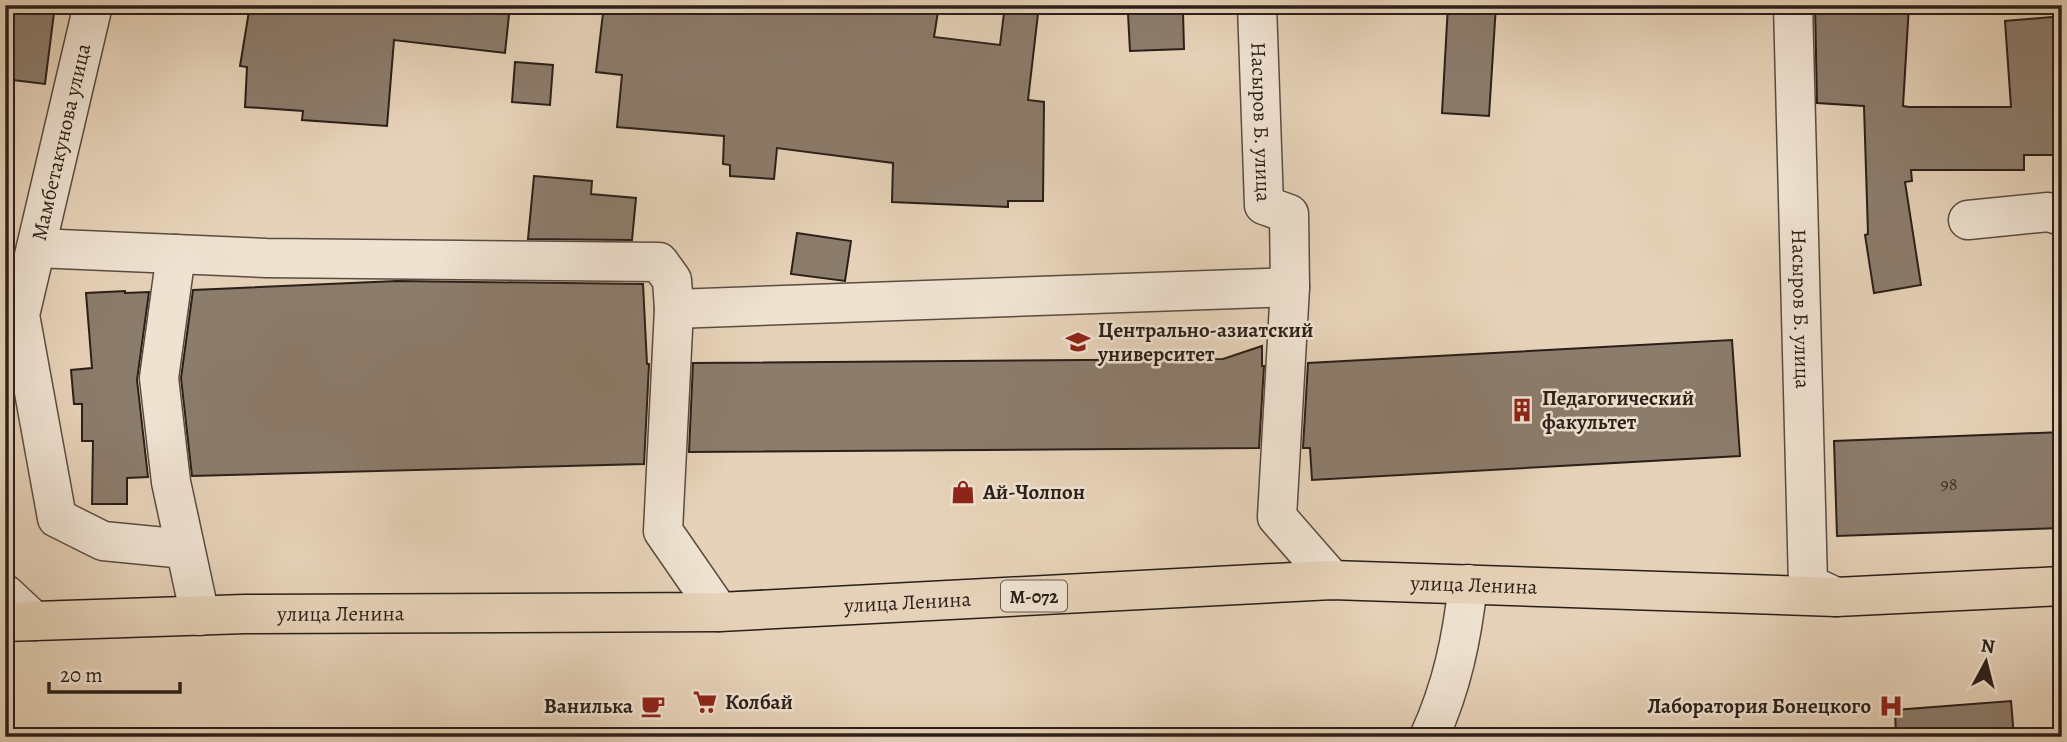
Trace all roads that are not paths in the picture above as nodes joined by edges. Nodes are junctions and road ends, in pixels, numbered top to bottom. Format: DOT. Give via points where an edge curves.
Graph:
graph roads {
  1 [pos="93,5"];
  2 [pos="1257,5"];
  3 [pos="1793,5"];
  4 [pos="2062,216"];
  5 [pos="1969,220"];
  6 [pos="36,248"];
  7 [pos="176,254"];
  8 [pos="1290,287"];
  9 [pos="674,309"];
  10 [pos="185,549"];
  11 [pos="1332,580"];
  12 [pos="1468,584"];
  13 [pos="2062,586"];
  14 [pos="5,594"];
  15 [pos="1836,597"];
  16 [pos="719,612"];
  17 [pos="200,616"];
  18 [pos="20,622"];
  19 [pos="1429,737"];
  1 -- 6 [label="street, Мамбетакунова улица"];
  2 -- 8 [label="street, Насыров Б. улица" via="1264,205 1289,214"];
  3 -- 15 [label="street, Насыров Б. улица" via="1808,584"];
  4 -- 5 [label="street" via="2048,212"];
  6 -- 7 [label="street"];
  6 -- 10 [label="street, Мамбетакунова улица" via="20,315 57,518 103,541"];
  7 -- 9 [label="street" via="659,262 672,280"];
  7 -- 10 [label="street" via="159,378 171,482"];
  8 -- 9 [label="street"];
  8 -- 11 [label="street, Насыров Б. улица" via="1277,517"];
  9 -- 16 [label="street" via="663,531"];
  10 -- 17 [label="street"];
  11 -- 12 [label="main road, улица Ленина / М-072"];
  11 -- 16 [label="main road, улица Ленина / М-072"];
  12 -- 15 [label="main road, улица Ленина / М-072"];
  12 -- 19 [label="street" via="1462,640"];
  13 -- 15 [label="main road, улица Ленина / М-072"];
  14 -- 18 [label="street"];
  16 -- 17 [label="main road, улица Ленина / М-072"];
  17 -- 18 [label="main road, улица Ленина / М-072"];
}
